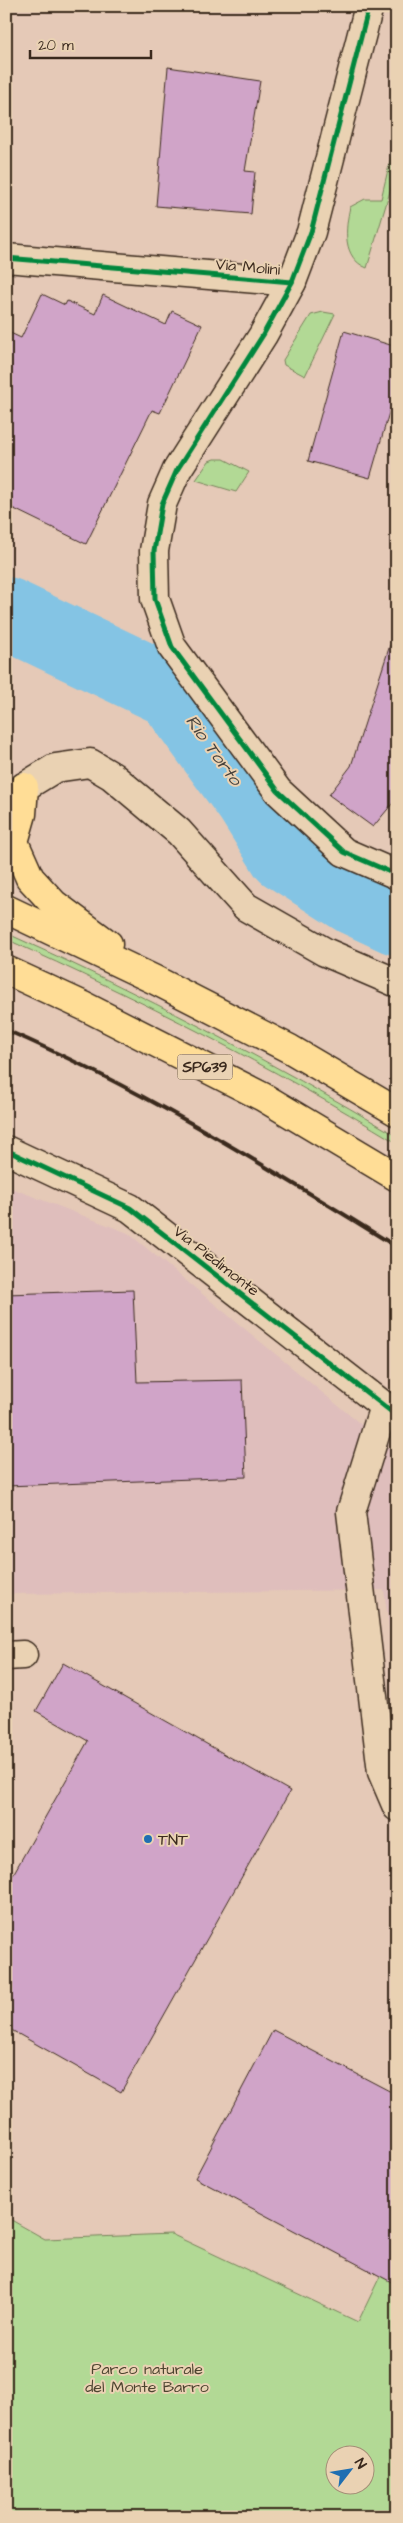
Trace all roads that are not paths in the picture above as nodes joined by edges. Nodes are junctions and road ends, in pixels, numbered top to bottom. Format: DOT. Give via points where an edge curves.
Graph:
graph roads {
  1 [pos="369,6"];
  2 [pos="6,258"];
  3 [pos="292,282"];
  4 [pos="15,794"];
  5 [pos="397,875"];
  6 [pos="6,909"];
  7 [pos="6,970"];
  8 [pos="155,980"];
  9 [pos="397,983"];
  10 [pos="397,1112"];
  11 [pos="6,1150"];
  12 [pos="397,1178"];
  13 [pos="390,1411"];
  14 [pos="397,1806"];
  1 -- 3 [label="street, Via Molini" via="311,232"];
  2 -- 3 [label="street, Via Molini"];
  3 -- 5 [label="street" via="263,336 177,470 162,504 154,551 155,598 172,647 278,791 344,852"];
  4 -- 8 [label="main road" via="22,814 14,842 30,878 54,904"];
  4 -- 9 [label="street" via="55,768 90,763 112,776 179,832 246,907 325,952"];
  6 -- 8 [label="main road"];
  7 -- 12 [label="main road, SP639" via="263,1097"];
  8 -- 10 [label="main road" via="290,1049"];
  11 -- 13 [label="street, Via Piedimonte" via="130,1208"];
  13 -- 14 [label="street" via="351,1512 382,1772"];
}
